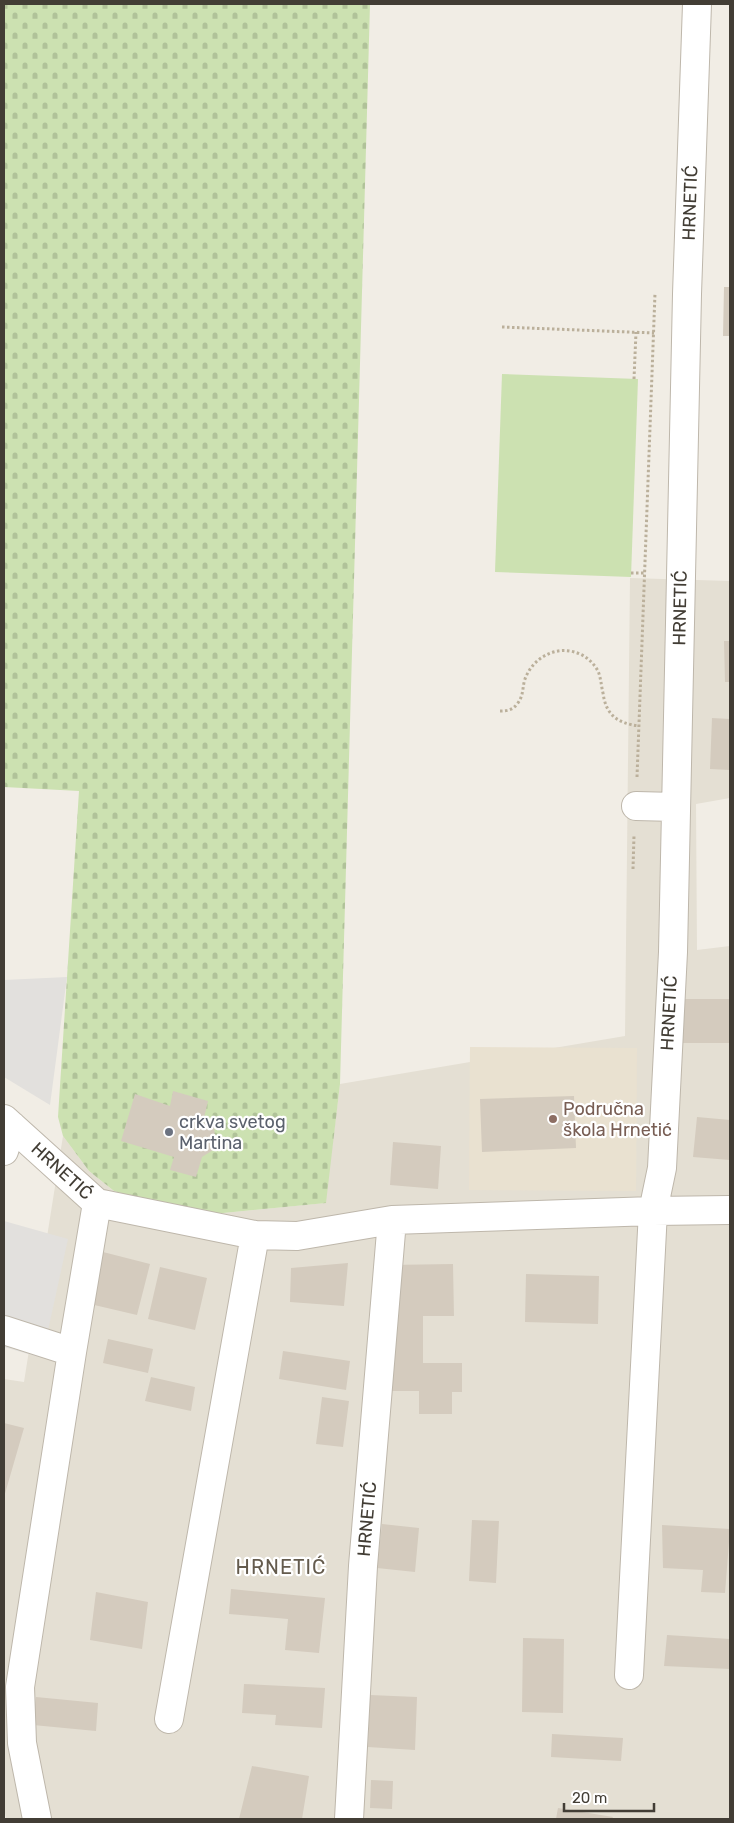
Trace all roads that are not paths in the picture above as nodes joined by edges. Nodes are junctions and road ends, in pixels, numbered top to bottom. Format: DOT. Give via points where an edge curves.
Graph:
graph roads {
  1 [pos="697,4"];
  2 [pos="636,806"];
  3 [pos="676,807"];
  4 [pos="7,1132"];
  5 [pos="97,1203"];
  6 [pos="730,1210"];
  7 [pos="653,1211"];
  8 [pos="392,1220"];
  9 [pos="255,1235"];
  10 [pos="4,1330"];
  11 [pos="72,1352"];
  12 [pos="629,1675"];
  13 [pos="12,1685"];
  14 [pos="170,1719"];
  15 [pos="38,1819"];
  16 [pos="349,1819"];
  1 -- 3 [label="street, HRNETIĆ"];
  2 -- 3 [label="street"];
  3 -- 7 [label="street, HRNETIĆ" via="662,1168"];
  4 -- 5 [label="street, HRNETIĆ"];
  5 -- 9 [label="street, HRNETIĆ"];
  5 -- 11 [label="street"];
  6 -- 7 [label="street, HRNETIĆ"];
  7 -- 8 [label="street, HRNETIĆ"];
  7 -- 12 [label="street"];
  8 -- 9 [label="street, HRNETIĆ" via="296,1236"];
  8 -- 16 [label="street, HRNETIĆ" via="363,1566"];
  9 -- 14 [label="street"];
  10 -- 11 [label="street"];
  11 -- 13 [label="street"];
  13 -- 15 [label="street"];
}
